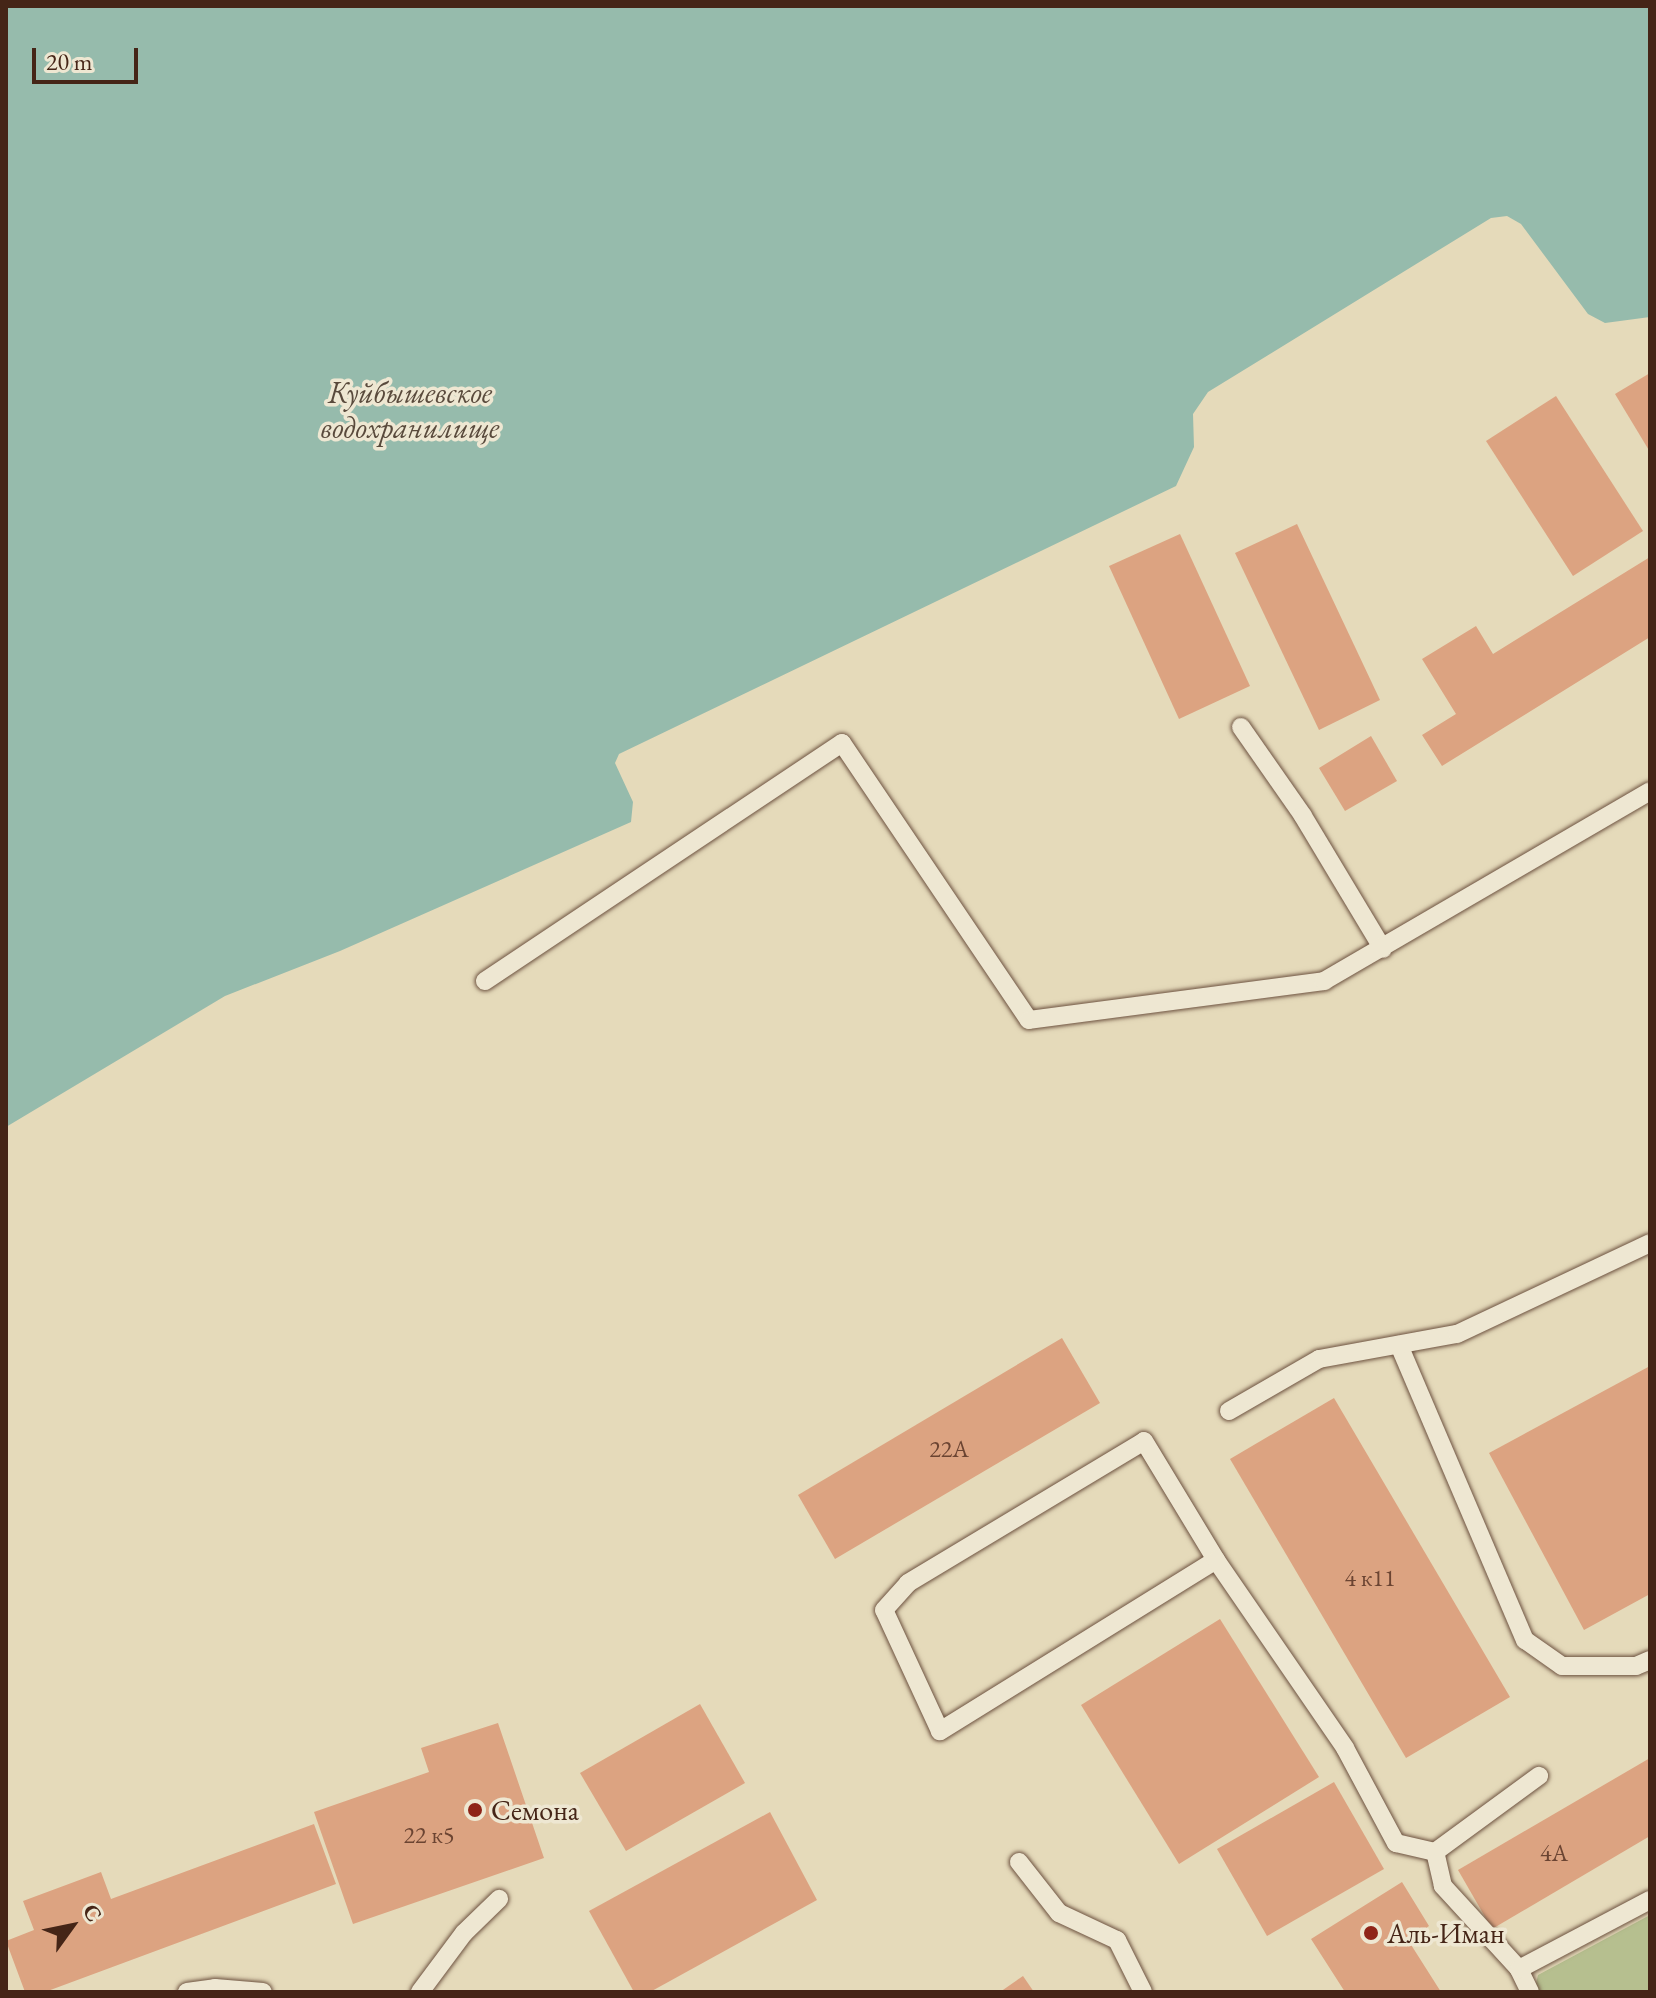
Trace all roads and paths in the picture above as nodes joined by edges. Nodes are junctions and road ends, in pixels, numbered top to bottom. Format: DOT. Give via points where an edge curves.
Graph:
graph roads {
  1 [pos="1241,727"];
  2 [pos="1650,791"];
  3 [pos="1383,949"];
  4 [pos="485,981"];
  5 [pos="1650,1243"];
  6 [pos="1399,1345"];
  7 [pos="1229,1411"];
  8 [pos="1216,1560"];
  9 [pos="1650,1660"];
  10 [pos="1539,1776"];
  11 [pos="1435,1852"];
  12 [pos="1019,1862"];
  13 [pos="499,1899"];
  14 [pos="1650,1900"];
  15 [pos="1519,1969"];
  16 [pos="187,1992"];
  17 [pos="263,1992"];
  18 [pos="420,1992"];
  19 [pos="1143,1992"];
  20 [pos="1530,1992"];
  1 -- 3 [label="lane" via="1303,816"];
  2 -- 3 [label="lane"];
  3 -- 4 [label="lane" via="1324,981 1029,1020 842,743"];
  5 -- 6 [label="lane" via="1457,1334"];
  6 -- 7 [label="lane" via="1319,1359"];
  6 -- 9 [label="lane" via="1525,1640 1562,1666 1636,1666"];
  8 -- 8 [label="lane" via="940,1731 884,1610 908,1583 1144,1441"];
  8 -- 11 [label="lane" via="1345,1748 1396,1843"];
  10 -- 11 [label="lane"];
  11 -- 15 [label="lane" via="1443,1886"];
  12 -- 19 [label="lane" via="1059,1913 1117,1940"];
  13 -- 18 [label="lane" via="464,1933"];
  14 -- 15 [label="lane"];
  15 -- 20 [label="lane"];
  16 -- 17 [label="lane"];
}
